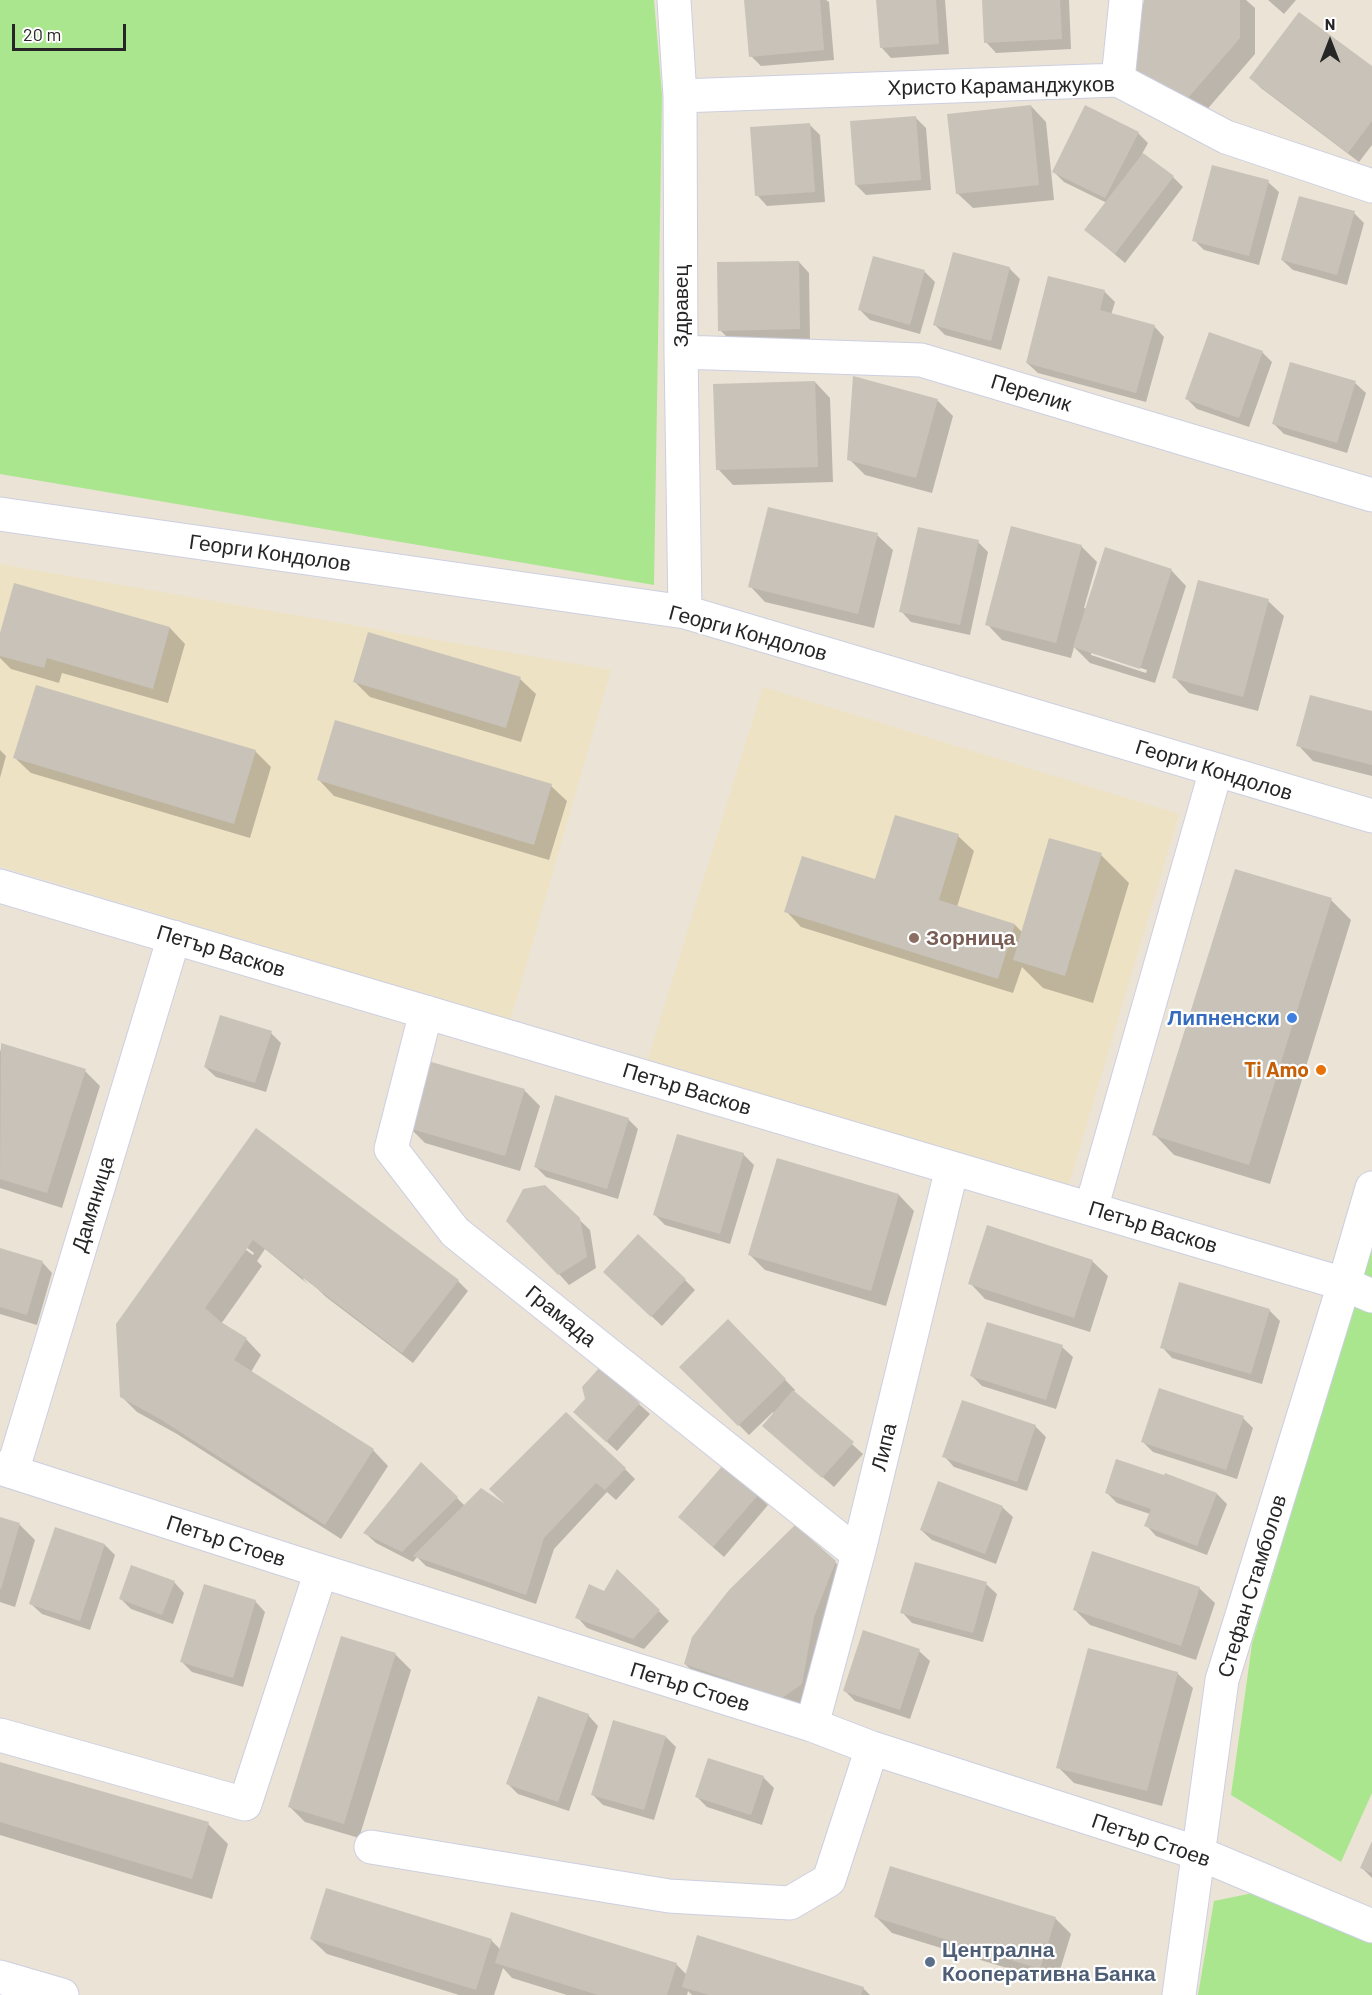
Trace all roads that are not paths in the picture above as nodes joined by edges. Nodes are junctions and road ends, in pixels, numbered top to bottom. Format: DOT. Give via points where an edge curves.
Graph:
graph roads {
  1 [pos="674,0"];
  2 [pos="1126,0"];
  3 [pos="1118,80"];
  4 [pos="680,96"];
  5 [pos="1372,186"];
  6 [pos="681,352"];
  7 [pos="1372,495"];
  8 [pos="0,514"];
  9 [pos="685,612"];
  10 [pos="1216,770"];
  11 [pos="1372,816"];
  12 [pos="0,886"];
  13 [pos="174,937"];
  14 [pos="426,1012"];
  15 [pos="952,1168"];
  16 [pos="1372,1188"];
  17 [pos="1091,1209"];
  18 [pos="1358,1290"];
  19 [pos="6,1470"];
  20 [pos="858,1554"];
  21 [pos="321,1571"];
  22 [pos="812,1725"];
  23 [pos="0,1735"];
  24 [pos="872,1748"];
  25 [pos="370,1846"];
  26 [pos="1198,1854"];
  27 [pos="1372,1926"];
  28 [pos="0,1977"];
  29 [pos="62,1995"];
  30 [pos="1179,1995"];
  1 -- 4 [label="street, Здравец"];
  2 -- 3 [label="street"];
  3 -- 4 [label="street, Христо Караманджуков"];
  3 -- 5 [label="street, Христо Караманджуков" via="1226,137"];
  4 -- 6 [label="street, Здравец"];
  6 -- 7 [label="street, Перелик" via="921,360"];
  6 -- 9 [label="street, Здравец"];
  8 -- 9 [label="street, Георги Кондолов"];
  9 -- 10 [label="street, Георги Кондолов"];
  10 -- 11 [label="street, Георги Кондолов"];
  10 -- 17 [label="street"];
  12 -- 13 [label="street, Петър Васков"];
  13 -- 14 [label="street, Петър Васков"];
  13 -- 19 [label="street, Дамяница"];
  14 -- 15 [label="street, Петър Васков"];
  14 -- 20 [label="street, Грамада" via="391,1149 455,1232"];
  15 -- 17 [label="street, Петър Васков"];
  15 -- 20 [label="street, Липа"];
  16 -- 18 [label="street, Стефан Стамболов"];
  17 -- 18 [label="street, Петър Васков"];
  18 -- 26 [label="street, Стефан Стамболов" via="1222,1680"];
  19 -- 21 [label="street, Петър Стоев"];
  20 -- 22 [label="street, Липа"];
  21 -- 22 [label="street, Петър Стоев"];
  21 -- 23 [label="street" via="246,1804"];
  22 -- 24 [label="street, Петър Стоев"];
  24 -- 25 [label="street" via="829,1880 790,1903 669,1896"];
  24 -- 26 [label="street, Петър Стоев"];
  26 -- 27 [label="street, Петър Стоев"];
  26 -- 30 [label="street, Стефан Стамболов"];
  28 -- 29 [label="street"];
}
